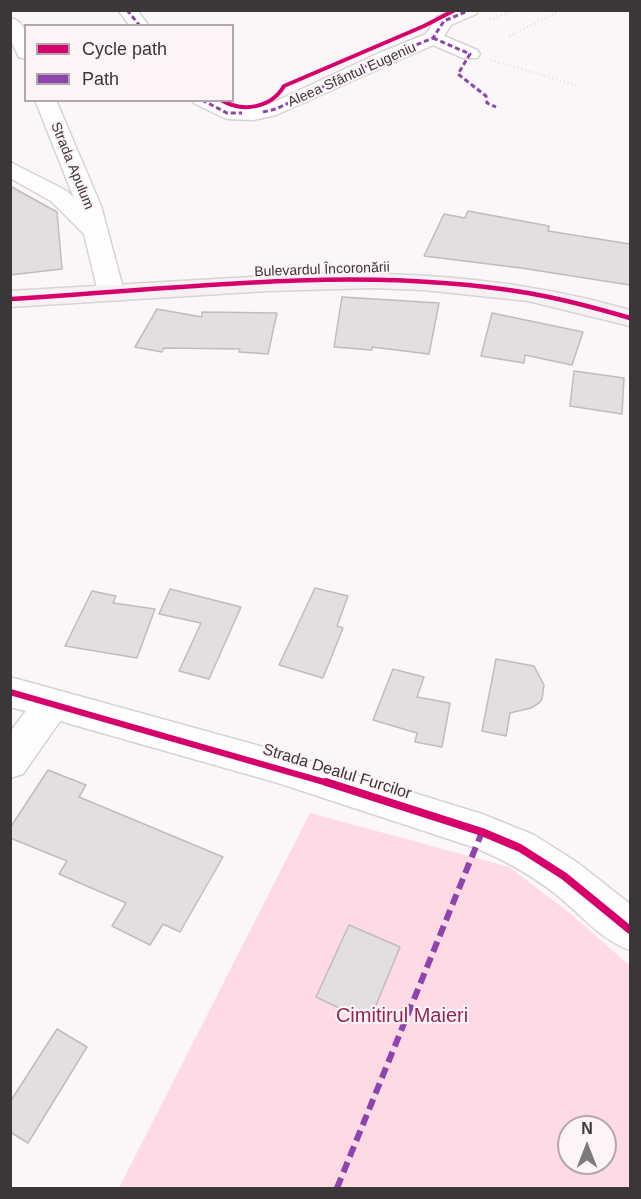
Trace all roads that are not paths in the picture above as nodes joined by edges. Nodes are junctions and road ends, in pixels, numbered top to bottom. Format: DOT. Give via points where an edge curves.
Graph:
graph roads {
  1 [pos="127,10"];
  2 [pos="470,10"];
  3 [pos="10,23"];
  4 [pos="138,24"];
  5 [pos="433,38"];
  6 [pos="24,48"];
  7 [pos="470,54"];
  8 [pos="46,102"];
  9 [pos="206,102"];
  10 [pos="10,169"];
  11 [pos="96,233"];
  12 [pos="111,292"];
  13 [pos="10,299"];
  14 [pos="630,318"];
  15 [pos="10,692"];
  16 [pos="52,704"];
  17 [pos="10,762"];
  18 [pos="630,930"];
  1 -- 4 [label="street"];
  2 -- 5 [label="street, Aleea Sfântul Eugeniu" via="444,21"];
  3 -- 6 [label="street"];
  5 -- 7 [label="street, Aleea Sfântul Eugeniu"];
  5 -- 9 [label="street, Aleea Sfântul Eugeniu" via="276,109 253,114 227,113"];
  8 -- 11 [label="street, Strada Apulum" via="89,206"];
  10 -- 11 [label="street, Strada Apulum" via="59,196"];
  11 -- 12 [label="street, Strada Apulum"];
  12 -- 13 [label="main road, Bulevardul Încoronării"];
  12 -- 14 [label="main road, Bulevardul Încoronării" via="393,279 508,291"];
  15 -- 16 [label="street, Strada Dealul Furcilor"];
  16 -- 17 [label="street"];
  16 -- 18 [label="street, Strada Dealul Furcilor" via="278,767 482,832 520,848 564,876"];
}
